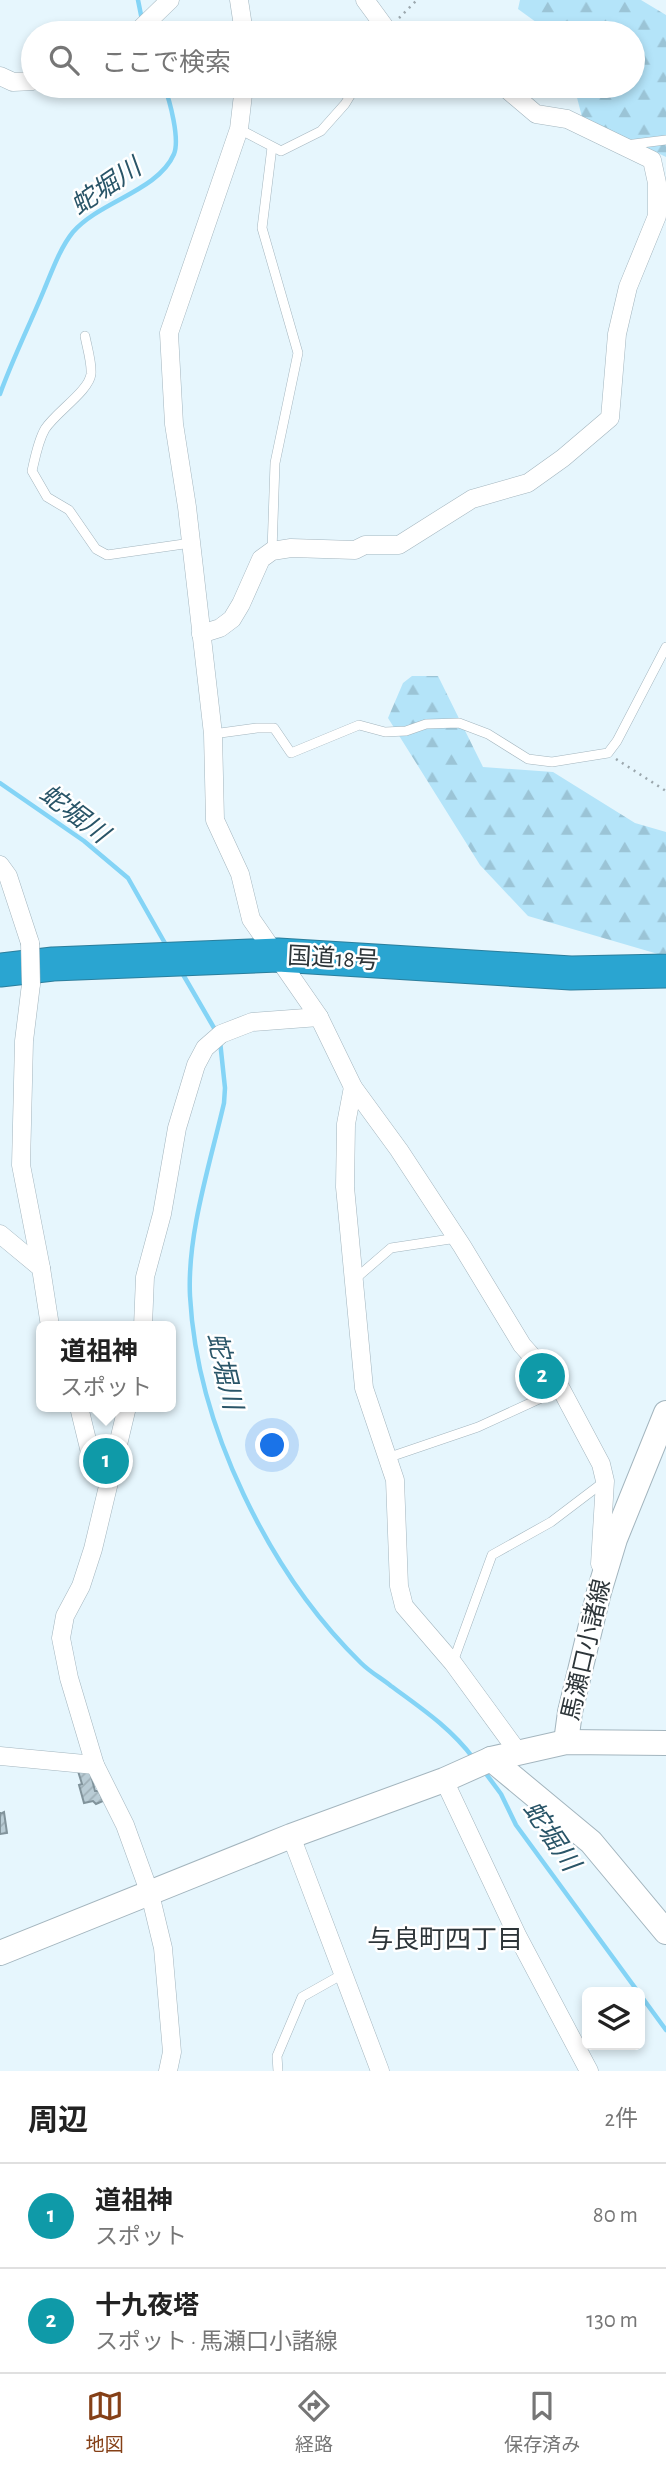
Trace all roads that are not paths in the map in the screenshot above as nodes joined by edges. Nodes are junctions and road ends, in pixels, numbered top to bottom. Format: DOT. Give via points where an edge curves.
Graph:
graph roads {
  1 [pos="170,0"];
  2 [pos="239,0"];
  3 [pos="365,0"];
  4 [pos="148,21"];
  5 [pos="242,21"];
  6 [pos="380,21"];
  7 [pos="0,76"];
  8 [pos="21,82"];
  9 [pos="243,98"];
  10 [pos="349,98"];
  11 [pos="518,98"];
  12 [pos="239,129"];
  13 [pos="666,140"];
  14 [pos="622,146"];
  15 [pos="272,147"];
  16 [pos="85,336"];
  17 [pos="191,543"];
  18 [pos="272,551"];
  19 [pos="201,634"];
  20 [pos="666,647"];
  21 [pos="213,734"];
  22 [pos="0,865"];
  23 [pos="278,955"];
  24 [pos="0,970"];
  25 [pos="666,971"];
  26 [pos="319,1017"];
  27 [pos="353,1087"];
  28 [pos="0,1234"];
  29 [pos="457,1238"];
  30 [pos="41,1268"];
  31 [pos="354,1280"];
  32 [pos="49,1321"];
  33 [pos="143,1321"];
  34 [pos="561,1389"];
  35 [pos="80,1412"];
  36 [pos="126,1412"];
  37 [pos="666,1413"];
  38 [pos="660,1445"];
  39 [pos="386,1458"];
  40 [pos="109,1477"];
  41 [pos="605,1480"];
  42 [pos="599,1592"];
  43 [pos="453,1663"];
  44 [pos="566,1742"];
  45 [pos="666,1743"];
  46 [pos="518,1752"];
  47 [pos="0,1756"];
  48 [pos="491,1759"];
  49 [pos="95,1765"];
  50 [pos="444,1780"];
  51 [pos="291,1836"];
  52 [pos="150,1894"];
  53 [pos="666,1932"];
  54 [pos="0,1953"];
  55 [pos="343,1974"];
  56 [pos="168,2071"];
  57 [pos="278,2071"];
  58 [pos="380,2071"];
  59 [pos="589,2071"];
  1 -- 4 [label="street"];
  2 -- 5 [label="street"];
  3 -- 6 [label="street"];
  7 -- 8 [label="street"];
  9 -- 12 [label="street"];
  10 -- 15 [label="lane" via="321,131 281,151"];
  11 -- 14 [label="street" via="537,114 567,119"];
  12 -- 15 [label="lane"];
  12 -- 17 [label="street" via="169,333 174,424"];
  13 -- 14 [label="lane"];
  14 -- 18 [label="street" via="652,160 657,216 628,287 617,334 610,418 528,483 472,499 399,545"];
  15 -- 18 [label="lane" via="262,228 298,353 275,464"];
  16 -- 17 [label="lane" via="91,374 86,388 43,432 32,471 47,497 69,510 96,549 107,555"];
  17 -- 19 [label="street"];
  18 -- 19 [label="street" via="261,559 232,619"];
  19 -- 21 [label="street"];
  20 -- 21 [label="lane" via="608,753 552,762 527,759 488,734 459,723 426,724 406,732 359,725 291,753 274,728"];
  21 -- 23 [label="street" via="215,820 240,874 251,919"];
  22 -- 30 [label="street, bridge" via="8,876 30,943 22,1165"];
  23 -- 24 [label="highway, 国道18号"];
  23 -- 25 [label="highway, 国道18号" via="571,973"];
  23 -- 26 [label="street"];
  26 -- 27 [label="street"];
  26 -- 33 [label="street" via="253,1022 222,1034 205,1048 177,1128 145,1277"];
  27 -- 29 [label="street"];
  27 -- 31 [label="street" via="346,1124 345,1187"];
  28 -- 30 [label="street"];
  29 -- 31 [label="lane" via="391,1248"];
  29 -- 34 [label="street" via="523,1345"];
  30 -- 32 [label="street"];
  31 -- 39 [label="street" via="364,1388"];
  34 -- 39 [label="lane" via="478,1427"];
  34 -- 41 [label="street"];
  35 -- 40 [label="street" via="94,1469"];
  36 -- 40 [label="street"];
  37 -- 38 [label="main road, 馬瀬口小諸線"];
  38 -- 42 [label="main road, 馬瀬口小諸線" via="615,1539"];
  39 -- 43 [label="street" via="395,1480 399,1586 404,1606"];
  40 -- 49 [label="street" via="93,1549 65,1616 61,1638"];
  41 -- 42 [label="street"];
  41 -- 43 [label="lane" via="551,1522 492,1555"];
  42 -- 44 [label="main road, 馬瀬口小諸線" via="569,1712"];
  43 -- 46 [label="street"];
  44 -- 45 [label="main road"];
  44 -- 46 [label="main road, 馬瀬口小諸線"];
  46 -- 48 [label="main road, 馬瀬口小諸線"];
  47 -- 49 [label="street"];
  48 -- 50 [label="main road, 馬瀬口小諸線"];
  48 -- 53 [label="main road" via="591,1842"];
  49 -- 52 [label="street" via="125,1825"];
  50 -- 51 [label="main road, 馬瀬口小諸線"];
  50 -- 59 [label="street" via="518,1937"];
  51 -- 52 [label="main road, 馬瀬口小諸線"];
  51 -- 55 [label="street"];
  52 -- 54 [label="main road, 馬瀬口小諸線"];
  52 -- 56 [label="street" via="163,1948 172,2052"];
  55 -- 57 [label="lane" via="302,1997 276,2056"];
  55 -- 58 [label="street"];
}
